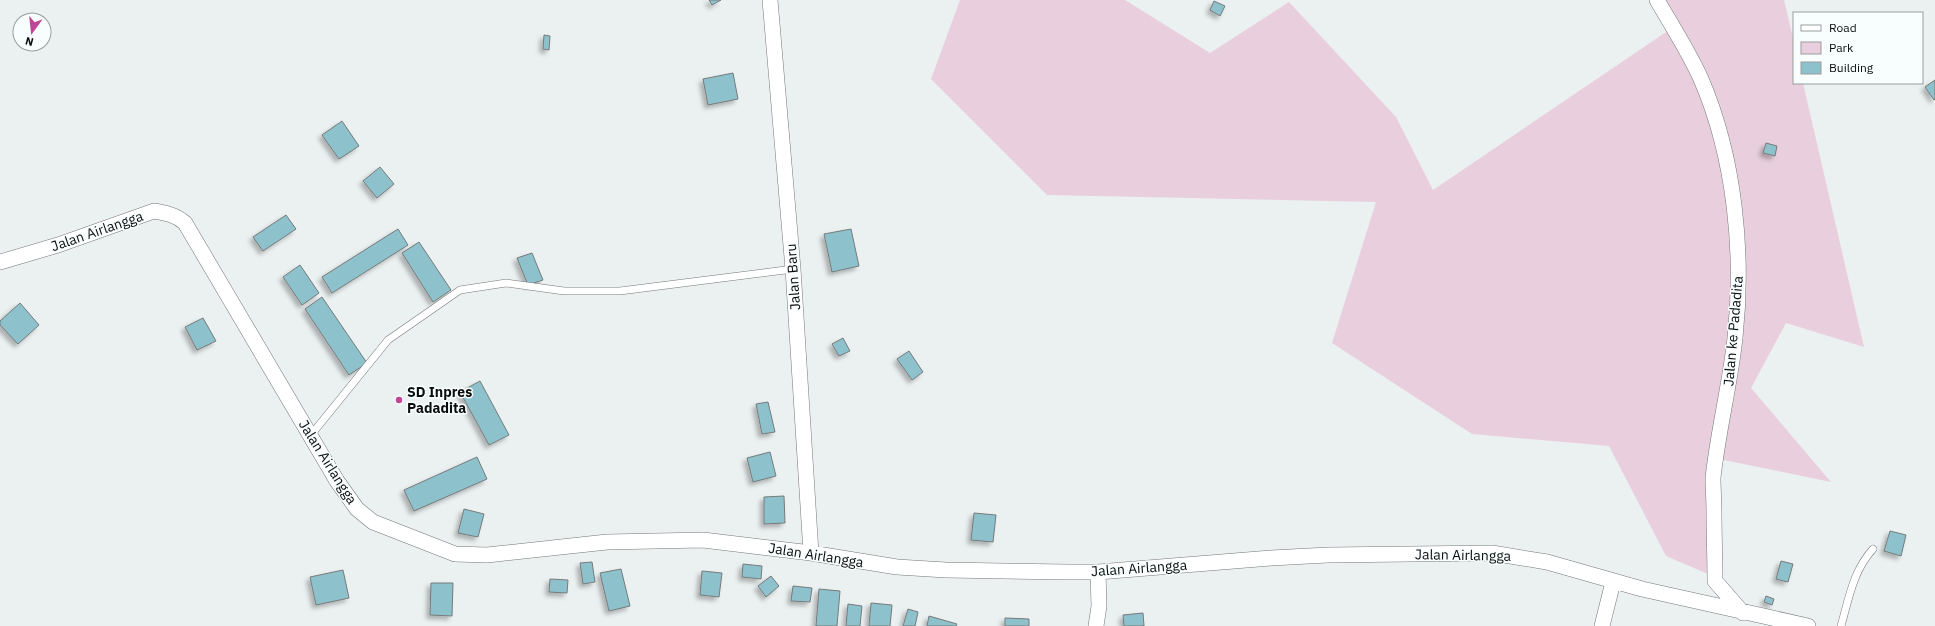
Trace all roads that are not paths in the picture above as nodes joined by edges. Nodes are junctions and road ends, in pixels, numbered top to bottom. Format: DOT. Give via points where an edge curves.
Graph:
graph roads {
  1 [pos="770,0"];
  2 [pos="1657,0"];
  3 [pos="0,262"];
  4 [pos="793,269"];
  5 [pos="311,435"];
  6 [pos="1873,549"];
  7 [pos="811,553"];
  8 [pos="1098,572"];
  9 [pos="1715,581"];
  10 [pos="1613,582"];
  11 [pos="1700,603"];
  12 [pos="1743,613"];
  13 [pos="1096,626"];
  14 [pos="1602,626"];
  15 [pos="1808,626"];
  16 [pos="1841,626"];
  1 -- 4 [label="street, Jalan Baru"];
  2 -- 9 [label="street, Jalan ke Padadita" via="1701,79 1712,110 1723,148 1739,260 1738,304 1728,389 1713,479"];
  3 -- 5 [label="street, Jalan Airlangga" via="58,245 154,211 169,213 179,218 185,223"];
  4 -- 5 [label="lane" via="620,291 564,291 506,283 460,290 388,340"];
  4 -- 7 [label="street, Jalan Baru"];
  5 -- 7 [label="street, Jalan Airlangga" via="357,509 373,522 454,554 487,555 607,542 703,540"];
  6 -- 16 [label="lane" via="1856,574"];
  7 -- 8 [label="street, Jalan Airlangga" via="897,567"];
  8 -- 10 [label="street, Jalan Airlangga" via="1271,558 1492,553 1547,562"];
  8 -- 13 [label="street" via="1099,606"];
  9 -- 11 [label="street"];
  9 -- 12 [label="street"];
  10 -- 11 [label="street, Jalan Airlangga"];
  10 -- 14 [label="street"];
  11 -- 12 [label="street, Jalan Airlangga"];
  12 -- 15 [label="street, Jalan Airlangga"];
}
